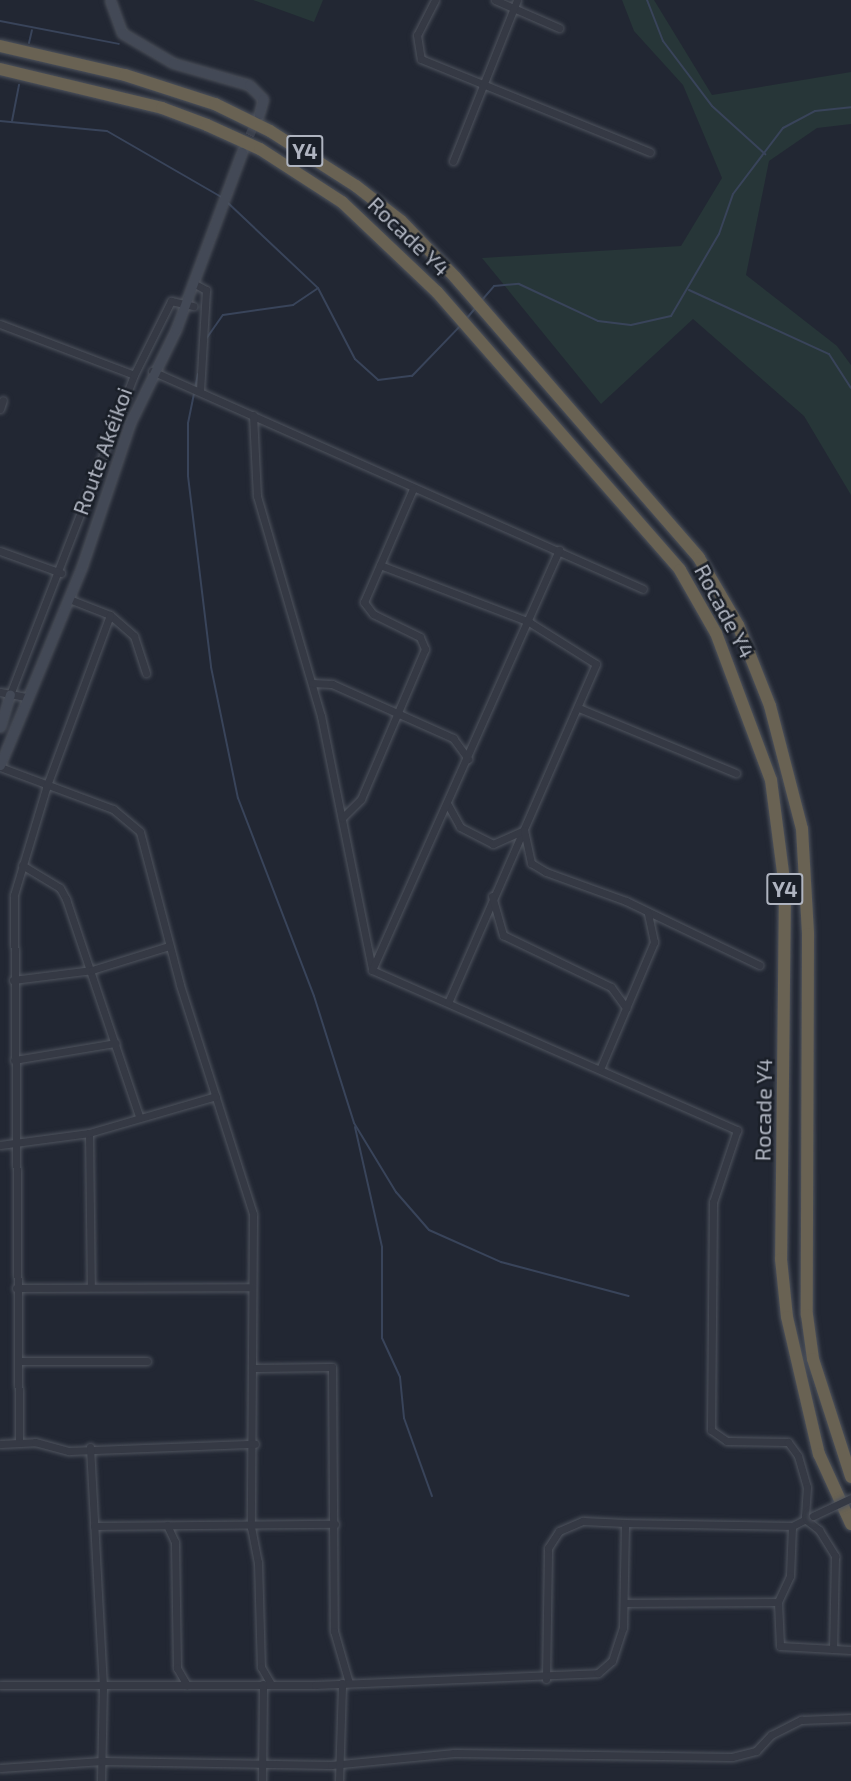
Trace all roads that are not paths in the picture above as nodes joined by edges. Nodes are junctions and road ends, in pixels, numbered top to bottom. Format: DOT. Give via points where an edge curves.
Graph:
graph roads {
  1 [pos="110,0"];
  2 [pos="435,0"];
  3 [pos="495,0"];
  4 [pos="515,3"];
  5 [pos="559,28"];
  6 [pos="0,46"];
  7 [pos="0,69"];
  8 [pos="481,86"];
  9 [pos="260,114"];
  10 [pos="242,152"];
  11 [pos="650,152"];
  12 [pos="453,161"];
  13 [pos="193,283"];
  14 [pos="189,304"];
  15 [pos="0,324"];
  16 [pos="152,371"];
  17 [pos="134,375"];
  18 [pos="200,391"];
  19 [pos="3,400"];
  20 [pos="0,409"];
  21 [pos="253,415"];
  22 [pos="413,489"];
  23 [pos="559,550"];
  24 [pos="0,551"];
  25 [pos="380,565"];
  26 [pos="61,573"];
  27 [pos="643,589"];
  28 [pos="69,599"];
  29 [pos="110,615"];
  30 [pos="529,622"];
  31 [pos="146,674"];
  32 [pos="312,683"];
  33 [pos="5,693"];
  34 [pos="26,697"];
  35 [pos="579,708"];
  36 [pos="398,712"];
  37 [pos="0,727"];
  38 [pos="468,759"];
  39 [pos="0,766"];
  40 [pos="736,773"];
  41 [pos="45,788"];
  42 [pos="448,805"];
  43 [pos="342,818"];
  44 [pos="524,830"];
  45 [pos="22,865"];
  46 [pos="492,896"];
  47 [pos="648,914"];
  48 [pos="169,946"];
  49 [pos="759,964"];
  50 [pos="92,970"];
  51 [pos="372,970"];
  52 [pos="13,980"];
  53 [pos="448,1002"];
  54 [pos="626,1008"];
  55 [pos="116,1043"];
  56 [pos="14,1060"];
  57 [pos="601,1067"];
  58 [pos="216,1096"];
  59 [pos="139,1116"];
  60 [pos="89,1133"];
  61 [pos="14,1142"];
  62 [pos="0,1145"];
  63 [pos="91,1287"];
  64 [pos="252,1287"];
  65 [pos="16,1288"];
  66 [pos="18,1361"];
  67 [pos="147,1361"];
  68 [pos="256,1368"];
  69 [pos="19,1442"];
  70 [pos="0,1444"];
  71 [pos="255,1444"];
  72 [pos="90,1447"];
  73 [pos="851,1477"];
  74 [pos="851,1498"];
  75 [pos="805,1519"];
  76 [pos="625,1523"];
  77 [pos="335,1524"];
  78 [pos="851,1524"];
  79 [pos="167,1525"];
  80 [pos="94,1526"];
  81 [pos="792,1526"];
  82 [pos="251,1527"];
  83 [pos="778,1602"];
  84 [pos="624,1603"];
  85 [pos="834,1649"];
  86 [pos="851,1650"];
  87 [pos="546,1679"];
  88 [pos="345,1683"];
  89 [pos="262,1684"];
  90 [pos="271,1684"];
  91 [pos="0,1685"];
  92 [pos="187,1685"];
  93 [pos="102,1686"];
  94 [pos="851,1718"];
  95 [pos="102,1761"];
  96 [pos="263,1764"];
  97 [pos="339,1764"];
  98 [pos="0,1768"];
  99 [pos="101,1781"];
  100 [pos="262,1781"];
  101 [pos="339,1781"];
  1 -- 9 [label="street" via="122,33 173,63 249,85 263,99"];
  2 -- 8 [label="street" via="417,35 418,55"];
  3 -- 4 [label="street"];
  4 -- 5 [label="street"];
  4 -- 8 [label="street"];
  6 -- 73 [label="highway, Rocade Y4 / Y4" via="165,86 270,130 401,221 455,277 699,558 738,625 790,770 807,884 807,1315 813,1359"];
  7 -- 78 [label="highway, Rocade Y4 / Y4" via="162,108 260,149 342,202 437,292 659,541 716,633 749,710 771,780 785,888 781,1259 787,1317 819,1454"];
  8 -- 11 [label="street" via="566,114"];
  8 -- 12 [label="street"];
  10 -- 13 [label="street, Route Akéikoi"];
  13 -- 14 [label="street, Route Akéikoi"];
  13 -- 18 [label="street" via="206,290"];
  14 -- 16 [label="street, Route Akéikoi"];
  14 -- 17 [label="street" via="171,301"];
  15 -- 17 [label="street"];
  16 -- 18 [label="street"];
  16 -- 28 [label="street, Route Akéikoi"];
  17 -- 26 [label="street"];
  18 -- 21 [label="street"];
  19 -- 20 [label="street"];
  21 -- 22 [label="street"];
  21 -- 32 [label="street" via="256,496"];
  22 -- 23 [label="street"];
  22 -- 25 [label="street"];
  23 -- 27 [label="street"];
  23 -- 30 [label="street"];
  24 -- 26 [label="street"];
  25 -- 30 [label="street"];
  25 -- 36 [label="street" via="364,594 366,610 420,637 425,649"];
  26 -- 33 [label="street"];
  28 -- 29 [label="street"];
  28 -- 34 [label="street, Route Akéikoi"];
  29 -- 31 [label="street" via="134,636"];
  29 -- 41 [label="street"];
  30 -- 35 [label="street" via="596,664"];
  30 -- 38 [label="street"];
  32 -- 36 [label="street" via="332,684"];
  32 -- 43 [label="street"];
  33 -- 34 [label="street"];
  33 -- 37 [label="street"];
  34 -- 39 [label="street, Route Akéikoi"];
  35 -- 40 [label="street"];
  35 -- 44 [label="street"];
  36 -- 38 [label="street" via="460,742"];
  36 -- 43 [label="street" via="361,799"];
  38 -- 42 [label="street"];
  39 -- 41 [label="street"];
  41 -- 45 [label="street"];
  41 -- 48 [label="street" via="113,809 140,832"];
  42 -- 44 [label="street" via="459,827 493,844"];
  42 -- 51 [label="street"];
  43 -- 51 [label="street"];
  44 -- 46 [label="street"];
  44 -- 47 [label="street" via="531,863"];
  45 -- 50 [label="street" via="60,888"];
  45 -- 52 [label="street" via="13,907"];
  46 -- 53 [label="street"];
  46 -- 54 [label="street" via="502,935 611,987"];
  47 -- 49 [label="street"];
  47 -- 54 [label="street" via="654,942"];
  48 -- 50 [label="street"];
  48 -- 58 [label="street"];
  50 -- 52 [label="street"];
  50 -- 55 [label="street"];
  51 -- 53 [label="street"];
  52 -- 56 [label="street"];
  53 -- 57 [label="street"];
  54 -- 57 [label="street"];
  55 -- 56 [label="street"];
  55 -- 59 [label="street"];
  56 -- 61 [label="street"];
  57 -- 75 [label="street" via="737,1130 713,1202 711,1430 727,1441 788,1442 798,1456 807,1487"];
  58 -- 59 [label="street"];
  58 -- 64 [label="street" via="254,1214 257,1242"];
  59 -- 60 [label="street"];
  60 -- 61 [label="street"];
  60 -- 63 [label="street"];
  61 -- 62 [label="street"];
  61 -- 65 [label="street"];
  63 -- 64 [label="street"];
  63 -- 65 [label="street"];
  64 -- 68 [label="street"];
  65 -- 66 [label="street"];
  66 -- 67 [label="street"];
  66 -- 69 [label="street"];
  68 -- 71 [label="street"];
  68 -- 77 [label="street" via="332,1367"];
  69 -- 70 [label="street"];
  69 -- 72 [label="street" via="69,1451"];
  71 -- 72 [label="street"];
  71 -- 82 [label="street"];
  72 -- 80 [label="street"];
  74 -- 75 [label="street, bridge"];
  75 -- 81 [label="street"];
  75 -- 85 [label="street" via="819,1530 835,1556"];
  76 -- 81 [label="street"];
  76 -- 84 [label="street"];
  76 -- 87 [label="street" via="583,1521 559,1531 548,1548"];
  77 -- 82 [label="street"];
  77 -- 88 [label="street" via="334,1630"];
  79 -- 80 [label="street"];
  79 -- 82 [label="street"];
  79 -- 92 [label="street" via="175,1542 177,1668"];
  80 -- 93 [label="street"];
  81 -- 83 [label="street" via="789,1576"];
  82 -- 90 [label="street" via="258,1562 261,1667"];
  83 -- 84 [label="street"];
  83 -- 85 [label="street" via="780,1646"];
  84 -- 87 [label="street" via="620,1642 605,1670"];
  85 -- 86 [label="street"];
  87 -- 88 [label="street"];
  88 -- 90 [label="street"];
  88 -- 97 [label="street"];
  89 -- 90 [label="street"];
  89 -- 92 [label="street"];
  89 -- 96 [label="street"];
  91 -- 93 [label="street"];
  92 -- 93 [label="street"];
  93 -- 95 [label="street"];
  94 -- 97 [label="street" via="801,1720 739,1756 454,1753"];
  95 -- 96 [label="street"];
  95 -- 98 [label="street"];
  95 -- 99 [label="street"];
  96 -- 97 [label="street"];
  96 -- 100 [label="street"];
  97 -- 101 [label="street"];
}
